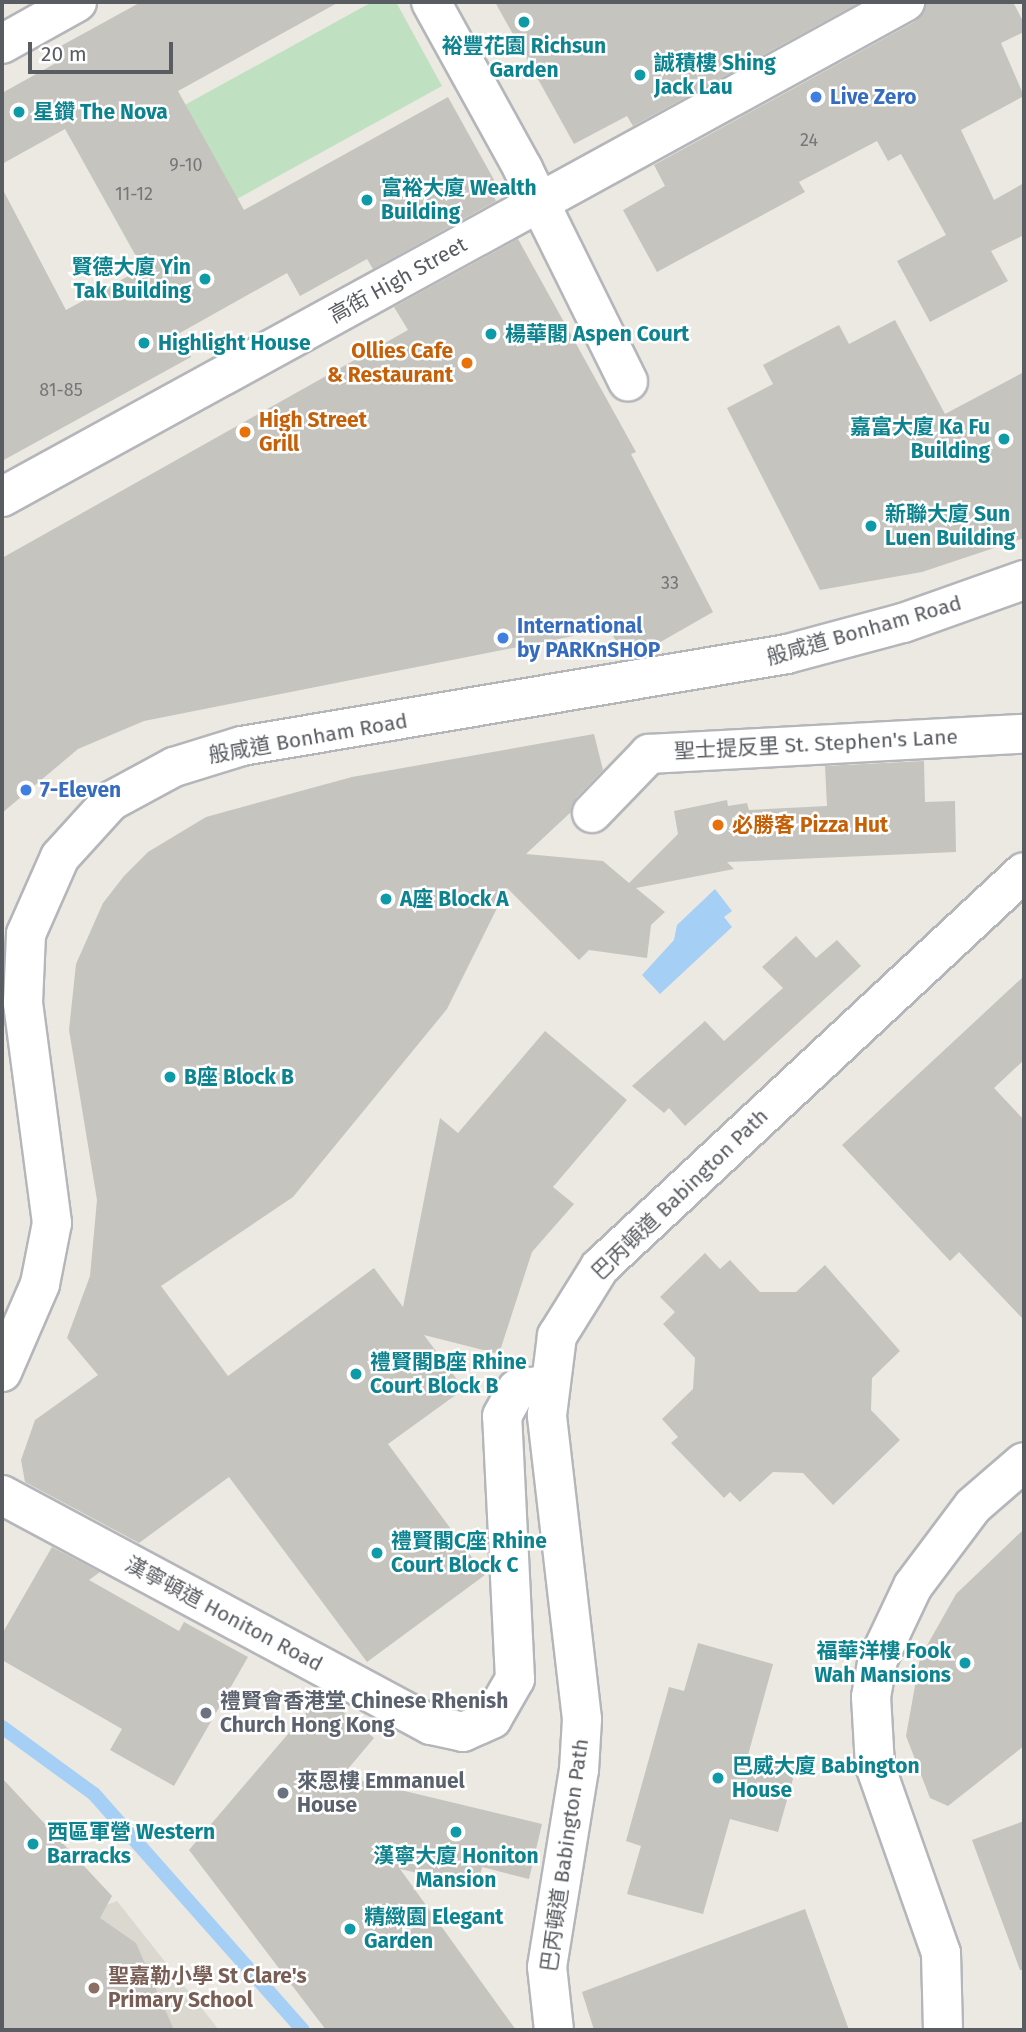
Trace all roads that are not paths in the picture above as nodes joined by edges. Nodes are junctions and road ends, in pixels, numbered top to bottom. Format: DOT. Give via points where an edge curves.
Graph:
graph roads {
  1 [pos="77,2"];
  2 [pos="431,2"];
  3 [pos="905,2"];
  4 [pos="2,44"];
  5 [pos="537,203"];
  6 [pos="628,381"];
  7 [pos="2,497"];
  8 [pos="1024,580"];
  9 [pos="1024,734"];
  10 [pos="592,813"];
  11 [pos="1024,872"];
  12 [pos="2,1372"];
  13 [pos="547,1385"];
  14 [pos="1024,1462"];
  15 [pos="2,1495"];
  16 [pos="554,2030"];
  17 [pos="943,2030"];
  1 -- 4 [label="street"];
  2 -- 5 [label="street"];
  3 -- 5 [label="street, 高街 High Street"];
  5 -- 6 [label="street"];
  5 -- 7 [label="street, 高街 High Street"];
  8 -- 12 [label="street, 般咸道 Bonham Road" via="903,624 787,654 242,746 174,767 111,801 60,857 26,933 23,1003 52,1223 40,1283"];
  9 -- 10 [label="street, 聖士提反里 St. Stephen's Lane" via="649,754"];
  11 -- 13 [label="street, 巴丙頓道 Babington Path" via="600,1267 562,1325"];
  13 -- 15 [label="street, 漢寧頓道 Honiton Road" via="517,1389 502,1416 515,1679 492,1719 463,1732 431,1725"];
  13 -- 16 [label="street, 巴丙頓道 Babington Path" via="582,1719 579,1770 547,1967"];
  14 -- 17 [label="street" via="973,1506 913,1586 877,1662 871,1697 875,1766 941,1953"];
}
